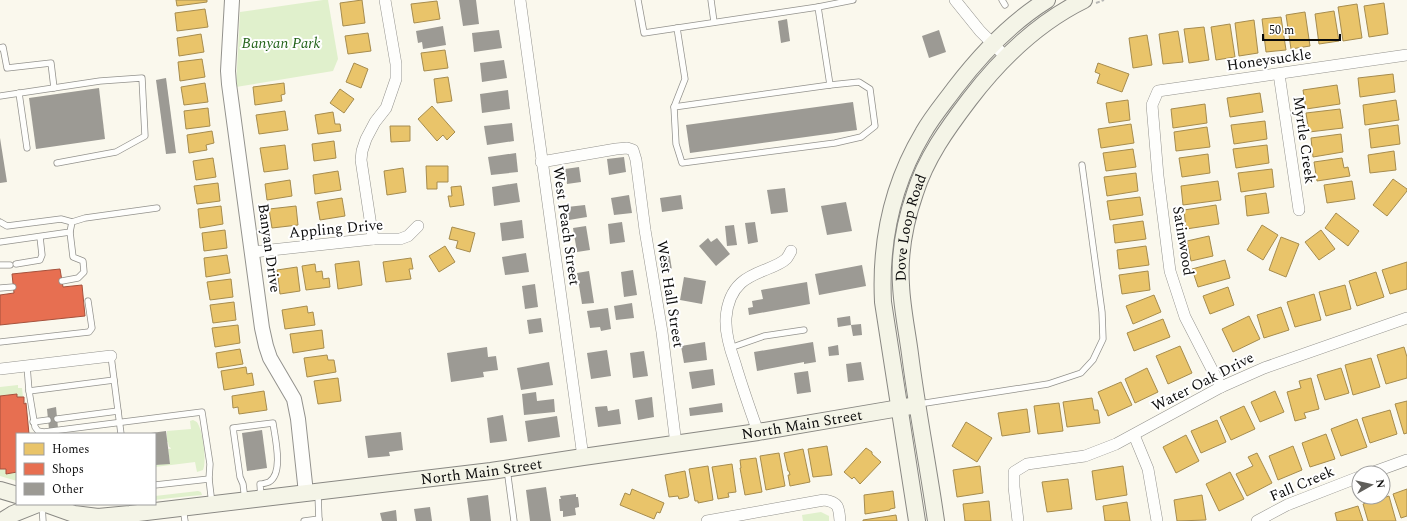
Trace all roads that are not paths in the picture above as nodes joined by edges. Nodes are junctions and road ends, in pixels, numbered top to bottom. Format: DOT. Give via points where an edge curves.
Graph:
graph roads {
  1 [pos="232,0"];
  2 [pos="385,0"];
  3 [pos="520,0"];
  4 [pos="638,0"];
  5 [pos="711,0"];
  6 [pos="853,0"];
  7 [pos="955,0"];
  8 [pos="1047,0"];
  9 [pos="1088,3"];
  10 [pos="818,7"];
  11 [pos="714,22"];
  12 [pos="677,28"];
  13 [pos="993,44"];
  14 [pos="0,48"];
  15 [pos="1407,55"];
  16 [pos="1006,57"];
  17 [pos="1279,74"];
  18 [pos="830,85"];
  19 [pos="54,88"];
  20 [pos="1158,91"];
  21 [pos="19,93"];
  22 [pos="0,96"];
  23 [pos="674,107"];
  24 [pos="27,148"];
  25 [pos="57,162"];
  26 [pos="541,162"];
  27 [pos="1082,165"];
  28 [pos="157,208"];
  29 [pos="1298,210"];
  30 [pos="0,222"];
  31 [pos="72,222"];
  32 [pos="418,226"];
  33 [pos="70,232"];
  34 [pos="40,237"];
  35 [pos="373,239"];
  36 [pos="0,242"];
  37 [pos="791,251"];
  38 [pos="253,252"];
  39 [pos="0,265"];
  40 [pos="62,281"];
  41 [pos="13,287"];
  42 [pos="0,288"];
  43 [pos="88,301"];
  44 [pos="1407,318"];
  45 [pos="804,330"];
  46 [pos="0,342"];
  47 [pos="730,348"];
  48 [pos="111,356"];
  49 [pos="26,366"];
  50 [pos="0,369"];
  51 [pos="114,380"];
  52 [pos="1221,387"];
  53 [pos="29,391"];
  54 [pos="917,405"];
  55 [pos="900,408"];
  56 [pos="118,411"];
  57 [pos="57,419"];
  58 [pos="48,420"];
  59 [pos="33,422"];
  60 [pos="119,423"];
  61 [pos="758,432"];
  62 [pos="121,433"];
  63 [pos="1134,435"];
  64 [pos="676,444"];
  65 [pos="583,457"];
  66 [pos="1407,460"];
  67 [pos="1391,466"];
  68 [pos="507,469"];
  69 [pos="209,479"];
  70 [pos="1351,480"];
  71 [pos="156,486"];
  72 [pos="0,490"];
  73 [pos="312,492"];
  74 [pos="16,495"];
  75 [pos="261,498"];
  76 [pos="245,500"];
  77 [pos="212,504"];
  78 [pos="36,505"];
  79 [pos="42,505"];
  80 [pos="49,505"];
  81 [pos="184,514"];
  82 [pos="319,520"];
  83 [pos="2,521"];
  84 [pos="43,521"];
  85 [pos="304,521"];
  86 [pos="514,521"];
  87 [pos="707,521"];
  88 [pos="840,521"];
  89 [pos="917,521"];
  90 [pos="936,521"];
  91 [pos="1018,521"];
  92 [pos="1157,521"];
  93 [pos="1257,521"];
  1 -- 38 [label="street, Banyan Drive" via="229,84"];
  2 -- 35 [label="street" via="396,64 396,79 386,108 366,139 361,160"];
  3 -- 26 [label="street, West Peach Street"];
  4 -- 12 [label="lane" via="644,32"];
  5 -- 11 [label="lane"];
  6 -- 10 [label="lane"];
  7 -- 13 [label="street"];
  8 -- 13 [label="main road, Dove Loop Road" via="1023,16"];
  9 -- 16 [label="main road, Dove Loop Road" via="1044,23"];
  10 -- 11 [label="lane"];
  10 -- 18 [label="lane"];
  11 -- 12 [label="lane"];
  12 -- 23 [label="lane" via="685,79"];
  13 -- 16 [label="street"];
  13 -- 55 [label="main road, Dove Loop Road" via="963,78 924,131 906,165 891,207 884,246 882,286"];
  14 -- 19 [label="lane" via="3,47 7,68 51,63"];
  15 -- 17 [label="street, Honeysuckle"];
  16 -- 54 [label="main road, Dove Loop Road" via="939,141 923,172 909,212 901,284"];
  17 -- 20 [label="street, Honeysuckle"];
  17 -- 29 [label="street, Myrtle Creek"];
  18 -- 23 [label="lane"];
  18 -- 23 [label="lane" via="859,82 870,89 874,126 861,137 835,143 682,163 676,144"];
  19 -- 21 [label="lane"];
  19 -- 25 [label="lane" via="142,78 145,136 116,152"];
  20 -- 52 [label="street, Satinwood" via="1152,105 1170,271 1185,317"];
  21 -- 22 [label="lane"];
  21 -- 24 [label="lane"];
  26 -- 64 [label="street, West Hall Street" via="616,149 633,150 662,332"];
  26 -- 65 [label="street, West Peach Street"];
  27 -- 54 [label="lane" via="1102,312 1102,339 1093,360 1080,373 1048,384"];
  28 -- 31 [label="lane"];
  30 -- 31 [label="lane" via="7,226 62,219"];
  31 -- 33 [label="lane"];
  32 -- 35 [label="street, Appling Drive" via="408,236 400,239"];
  33 -- 34 [label="lane"];
  33 -- 40 [label="lane" via="73,257 83,261 84,272 78,278"];
  34 -- 36 [label="lane"];
  34 -- 39 [label="lane" via="40,260"];
  35 -- 38 [label="street, Appling Drive"];
  37 -- 47 [label="street" via="786,259 754,273 741,282 733,292 726,318"];
  38 -- 73 [label="street, Banyan Drive" via="266,346 294,399"];
  41 -- 42 [label="lane"];
  43 -- 46 [label="lane" via="92,328 89,332"];
  44 -- 52 [label="street, Water Oak Drive" via="1264,368"];
  45 -- 47 [label="lane" via="764,336"];
  47 -- 61 [label="street"];
  48 -- 49 [label="street"];
  48 -- 51 [label="lane"];
  49 -- 50 [label="street"];
  49 -- 53 [label="lane"];
  51 -- 53 [label="lane"];
  51 -- 56 [label="lane"];
  52 -- 63 [label="street, Water Oak Drive"];
  53 -- 59 [label="lane"];
  54 -- 55 [label="main road, North Main Street"];
  54 -- 90 [label="main road, Dove Loop Road"];
  55 -- 61 [label="main road, North Main Street"];
  55 -- 89 [label="main road, Dove Loop Road"];
  56 -- 57 [label="lane"];
  56 -- 60 [label="lane"];
  58 -- 59 [label="lane"];
  59 -- 60 [label="lane" via="38,431 44,432"];
  60 -- 62 [label="lane"];
  60 -- 69 [label="lane" via="202,412 210,464"];
  61 -- 64 [label="main road, North Main Street"];
  63 -- 91 [label="street, Water Oak Drive" via="1085,456 1027,464 1014,472"];
  63 -- 92 [label="street" via="1148,468"];
  64 -- 65 [label="main road, North Main Street"];
  65 -- 68 [label="main road, North Main Street"];
  66 -- 67 [label="street"];
  68 -- 73 [label="main road, North Main Street"];
  68 -- 86 [label="lane"];
  69 -- 71 [label="lane"];
  69 -- 77 [label="lane"];
  70 -- 93 [label="street, Fall Creek" via="1288,505"];
  72 -- 74 [label="main road"];
  73 -- 75 [label="main road, North Main Street"];
  73 -- 82 [label="lane"];
  75 -- 76 [label="main road, North Main Street"];
  75 -- 76 [label="lane" via="260,484 269,482 278,468 273,423 233,428"];
  76 -- 77 [label="main road, North Main Street"];
  77 -- 81 [label="main road, North Main Street"];
  78 -- 83 [label="main road"];
  79 -- 84 [label="lane"];
  80 -- 81 [label="main road, North Main Street" via="74,514 98,517 130,512"];
  82 -- 85 [label="lane"];
  87 -- 88 [label="street" via="824,500 832,501 839,508"];
}
